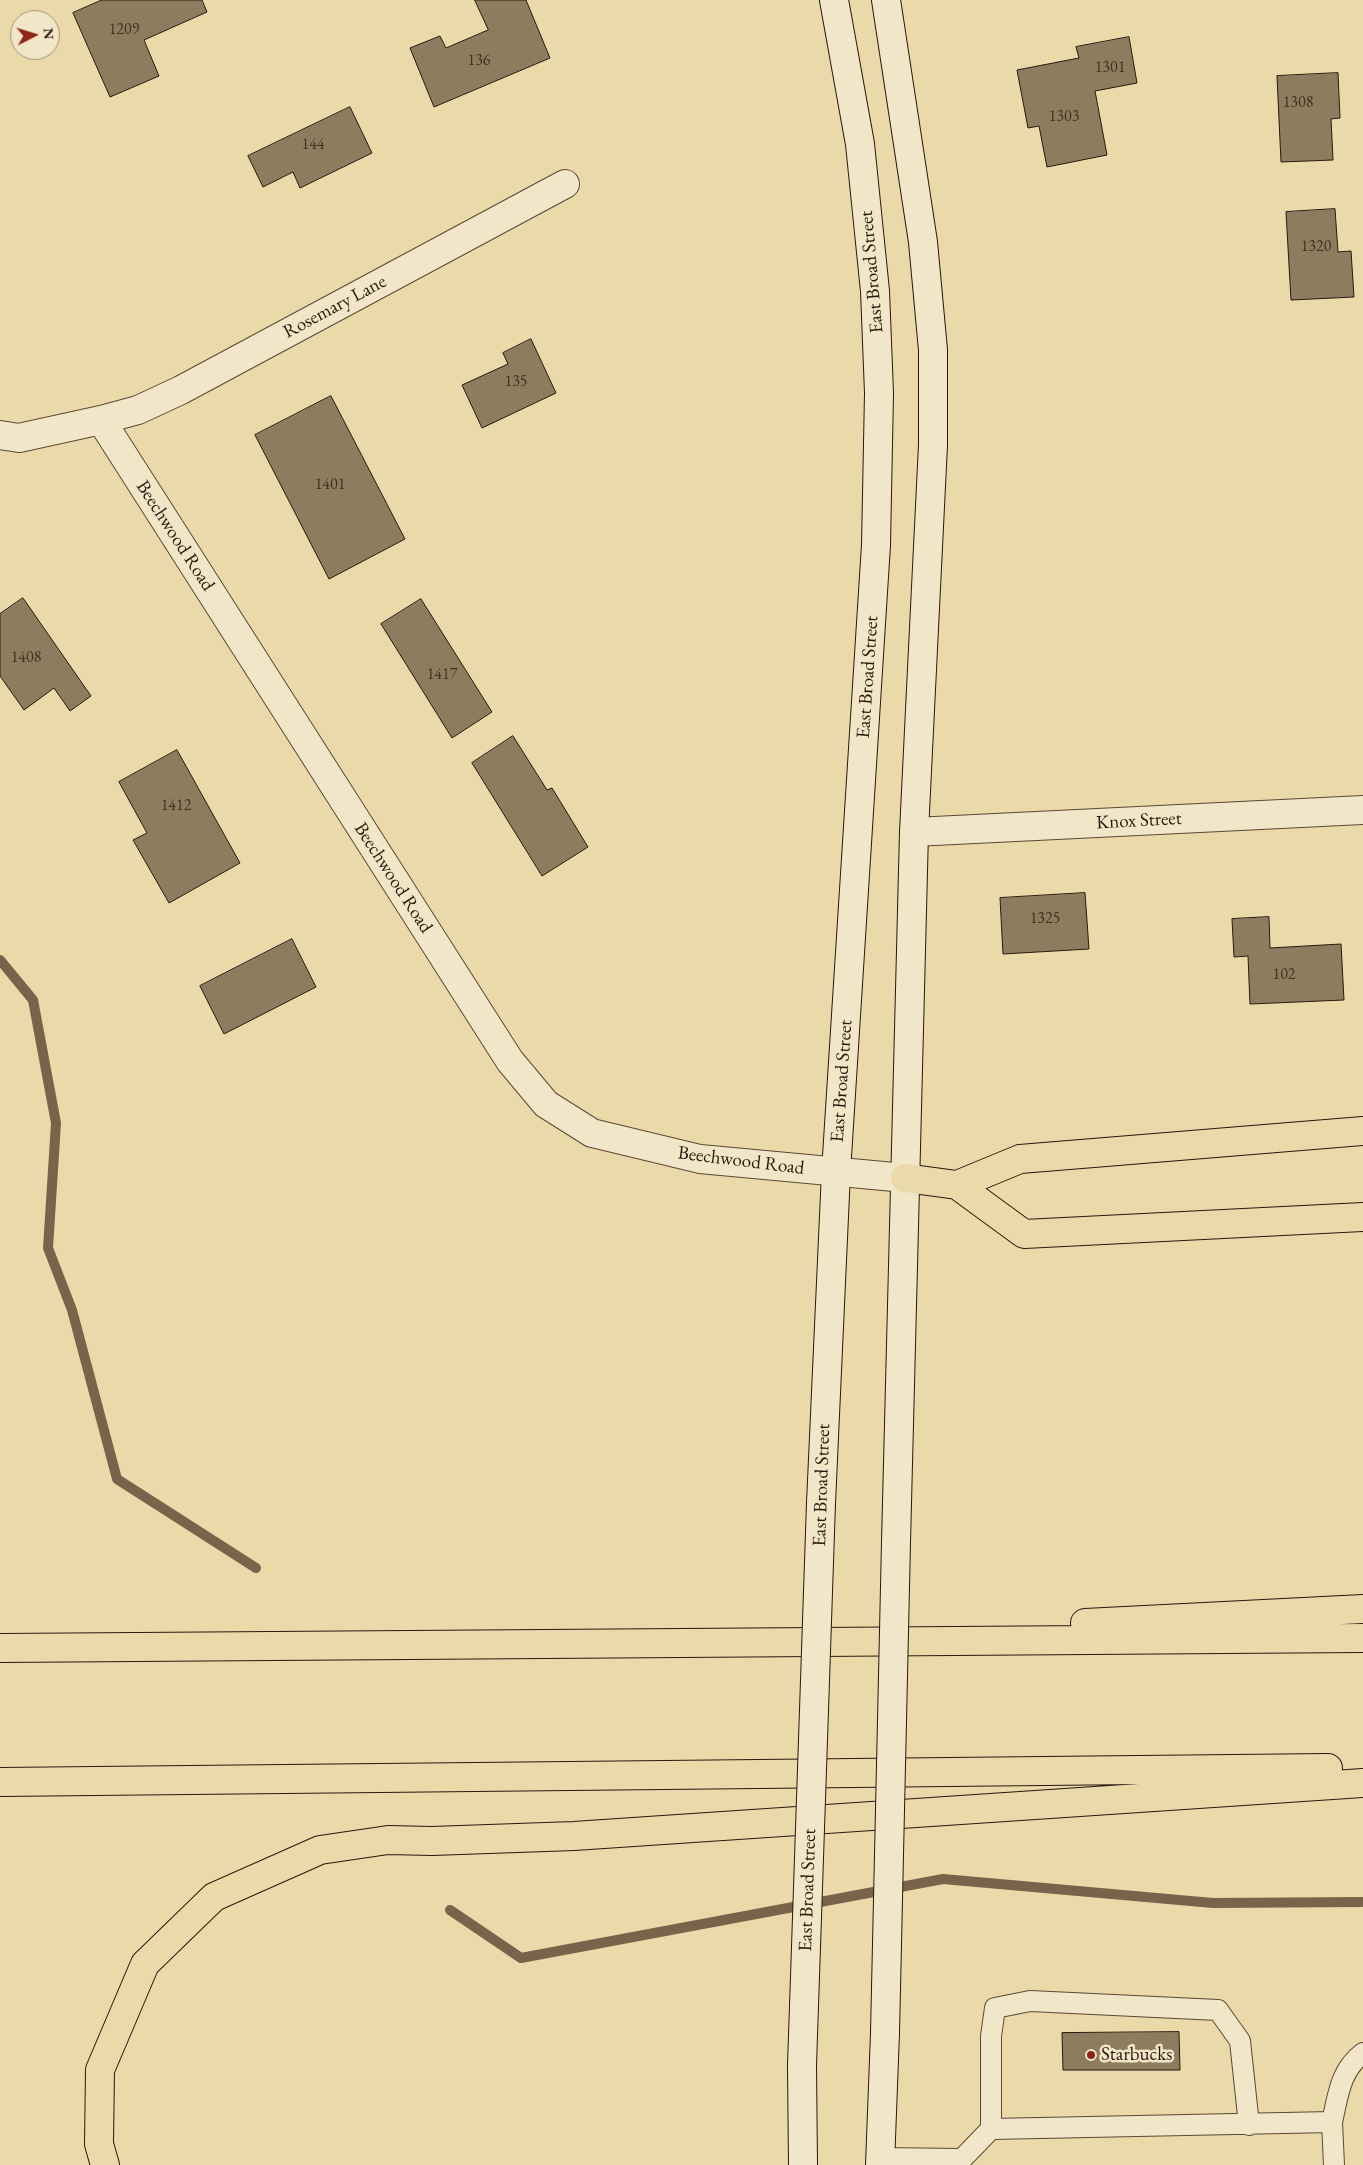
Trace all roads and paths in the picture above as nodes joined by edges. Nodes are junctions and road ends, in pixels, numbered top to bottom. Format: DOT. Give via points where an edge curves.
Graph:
graph roads {
  1 [pos="834,0"];
  2 [pos="886,0"];
  3 [pos="564,184"];
  4 [pos="101,420"];
  5 [pos="0,435"];
  6 [pos="1363,810"];
  7 [pos="914,832"];
  8 [pos="1363,1131"];
  9 [pos="836,1172"];
  10 [pos="905,1178"];
  11 [pos="957,1185"];
  12 [pos="1363,1217"];
  13 [pos="1363,1609"];
  14 [pos="1363,1638"];
  15 [pos="659,1644"];
  16 [pos="0,1648"];
  17 [pos="1363,1768"];
  18 [pos="0,1782"];
  19 [pos="1363,1783"];
  20 [pos="1363,2053"];
  21 [pos="1332,2122"];
  22 [pos="1249,2125"];
  23 [pos="991,2129"];
  24 [pos="880,2162"];
  25 [pos="964,2162"];
  26 [pos="105,2165"];
  27 [pos="804,2165"];
  28 [pos="1334,2165"];
  1 -- 9 [label="main road, East Broad Street" via="860,144 875,291 879,393 876,546"];
  2 -- 7 [label="main road" via="923,242 933,350 933,458"];
  3 -- 4 [label="main road, Rosemary Lane" via="181,390 138,410"];
  4 -- 5 [label="main road" via="19,438"];
  4 -- 9 [label="main road, Beechwood Road" via="510,1061 546,1104 592,1133 700,1159"];
  6 -- 7 [label="main road, Knox Street"];
  7 -- 10 [label="main road"];
  8 -- 11 [label="highway" via="1020,1159"];
  9 -- 10 [label="main road, Beechwood Road"];
  9 -- 27 [label="main road, East Broad Street, bridge" via="802,2065"];
  10 -- 11 [label="highway"];
  10 -- 24 [label="main road, bridge"];
  11 -- 12 [label="highway" via="1024,1234"];
  13 -- 15 [label="highway"];
  14 -- 15 [label="highway"];
  15 -- 16 [label="highway"];
  17 -- 18 [label="highway"];
  19 -- 26 [label="highway" via="574,1836 388,1840 320,1850 214,1897 145,1964 100,2070 99,2144"];
  20 -- 21 [label="lane" via="1352,2061 1342,2079"];
  21 -- 22 [label="lane"];
  21 -- 28 [label="lane"];
  22 -- 23 [label="lane"];
  22 -- 23 [label="lane" via="1240,2041 1218,2010 1030,2001 995,2008 991,2036"];
  23 -- 25 [label="lane"];
  24 -- 25 [label="lane"];
}
